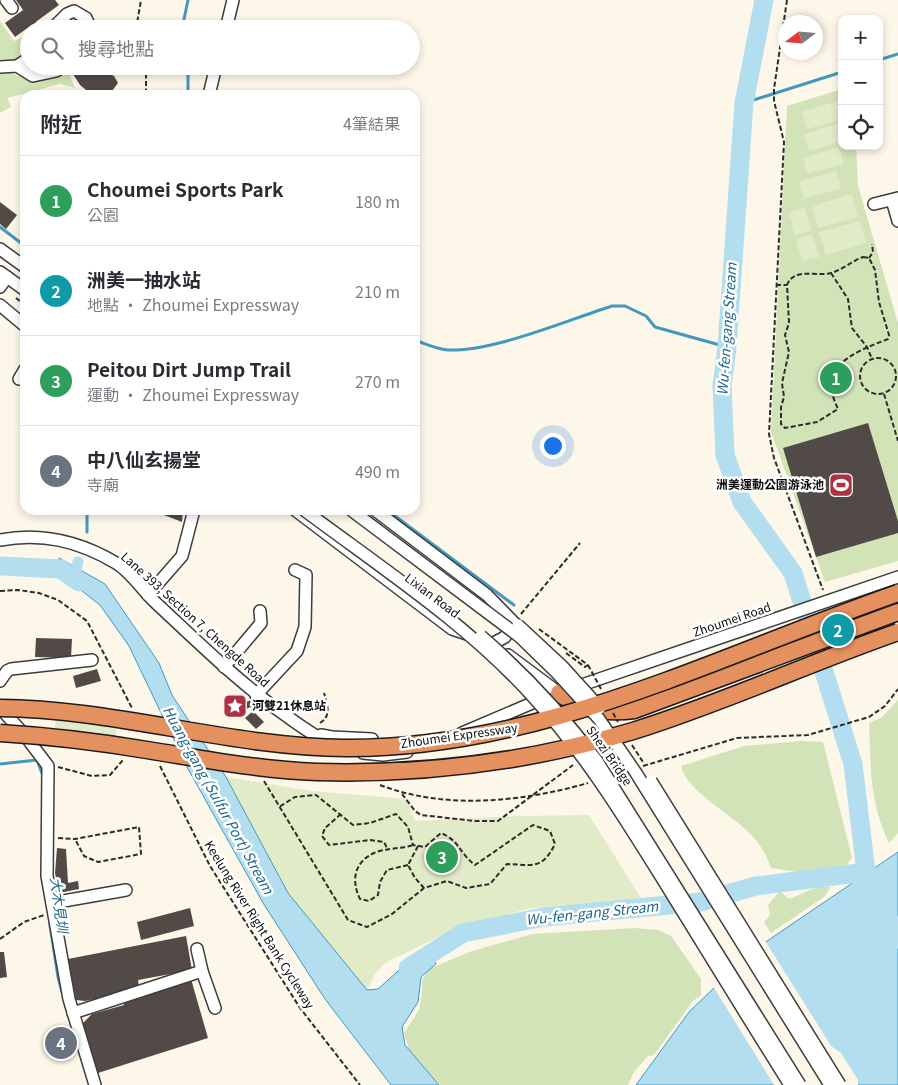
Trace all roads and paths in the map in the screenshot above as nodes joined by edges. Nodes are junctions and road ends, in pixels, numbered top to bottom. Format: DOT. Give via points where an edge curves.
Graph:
graph roads {
  1 [pos="140,0"];
  2 [pos="233,0"];
  3 [pos="786,0"];
  4 [pos="61,20"];
  5 [pos="87,20"];
  6 [pos="137,20"];
  7 [pos="228,20"];
  8 [pos="20,64"];
  9 [pos="17,66"];
  10 [pos="0,67"];
  11 [pos="20,68"];
  12 [pos="146,75"];
  13 [pos="214,75"];
  14 [pos="146,90"];
  15 [pos="210,90"];
  16 [pos="895,199"];
  17 [pos="874,204"];
  18 [pos="898,222"];
  19 [pos="872,244"];
  20 [pos="0,249"];
  21 [pos="869,258"];
  22 [pos="20,264"];
  23 [pos="20,270"];
  24 [pos="831,273"];
  25 [pos="7,277"];
  26 [pos="776,285"];
  27 [pos="787,285"];
  28 [pos="20,286"];
  29 [pos="0,287"];
  30 [pos="0,305"];
  31 [pos="20,322"];
  32 [pos="867,347"];
  33 [pos="872,359"];
  34 [pos="884,394"];
  35 [pos="898,441"];
  36 [pos="193,515"];
  37 [pos="302,515"];
  38 [pos="311,515"];
  39 [pos="324,515"];
  40 [pos="358,515"];
  41 [pos="371,515"];
  42 [pos="382,515"];
  43 [pos="0,540"];
  44 [pos="580,543"];
  45 [pos="295,570"];
  46 [pos="898,577"];
  47 [pos="0,591"];
  48 [pos="898,593"];
  49 [pos="148,595"];
  50 [pos="822,600"];
  51 [pos="260,611"];
  52 [pos="898,612"];
  53 [pos="514,623"];
  54 [pos="537,627"];
  55 [pos="898,632"];
  56 [pos="492,644"];
  57 [pos="569,655"];
  58 [pos="92,660"];
  59 [pos="224,667"];
  60 [pos="0,681"];
  61 [pos="898,689"];
  62 [pos="567,690"];
  63 [pos="324,693"];
  64 [pos="256,695"];
  65 [pos="0,708"];
  66 [pos="132,709"];
  67 [pos="308,731"];
  68 [pos="0,733"];
  69 [pos="808,735"];
  70 [pos="128,754"];
  71 [pos="156,759"];
  72 [pos="579,760"];
  73 [pos="48,766"];
  74 [pos="260,774"];
  75 [pos="402,794"];
  76 [pos="279,807"];
  77 [pos="341,814"];
  78 [pos="48,837"];
  79 [pos="75,839"];
  80 [pos="413,845"];
  81 [pos="418,846"];
  82 [pos="388,850"];
  83 [pos="408,864"];
  84 [pos="424,888"];
  85 [pos="126,890"];
  86 [pos="53,908"];
  87 [pos="0,939"];
  88 [pos="197,949"];
  89 [pos="202,971"];
  90 [pos="215,1008"];
  91 [pos="73,1013"];
  92 [pos="95,1085"];
  93 [pos="360,1085"];
  94 [pos="790,1085"];
  95 [pos="800,1085"];
  96 [pos="830,1085"];
  97 [pos="840,1085"];
  1 -- 6 [label="path"];
  2 -- 7 [label="street"];
  3 -- 26 [label="path" via="774,100 784,142"];
  4 -- 5 [label="street" via="74,11"];
  8 -- 9 [label="street"];
  9 -- 10 [label="street"];
  9 -- 11 [label="street"];
  12 -- 14 [label="path"];
  13 -- 15 [label="street"];
  16 -- 17 [label="street"];
  16 -- 18 [label="street"];
  19 -- 21 [label="path" via="874,252"];
  20 -- 22 [label="street"];
  21 -- 24 [label="path" via="850,261"];
  21 -- 32 [label="path" via="875,270 879,302 889,335 888,340"];
  23 -- 25 [label="street"];
  24 -- 27 [label="path" via="794,276"];
  24 -- 32 [label="path" via="848,299 852,328"];
  25 -- 28 [label="street"];
  25 -- 29 [label="street"];
  26 -- 27 [label="path"];
  26 -- 50 [label="path" via="769,434 774,458"];
  27 -- 32 [label="path" via="789,323 784,335 789,352 781,407 781,424 785,428 817,422 838,409 832,396 831,380 836,368"];
  30 -- 31 [label="street"];
  32 -- 33 [label="path"];
  33 -- 34 [label="path" via="887,360 896,373 895,383"];
  33 -- 34 [label="path" via="861,369 860,380 868,392"];
  34 -- 35 [label="path"];
  36 -- 49 [label="street" via="182,556"];
  37 -- 56 [label="street, Lixian Road" via="452,629"];
  38 -- 94 [label="street, bridge" via="477,642 534,697 562,730 603,784"];
  39 -- 95 [label="street, Shezi Bridge, bridge" via="482,637 520,670 566,719 622,798"];
  40 -- 96 [label="street, Shezi Bridge, bridge" via="520,637 599,719"];
  41 -- 97 [label="street, bridge" via="526,632 605,714 643,769"];
  42 -- 53 [label="street" via="487,595"];
  43 -- 49 [label="street, Lane 393, Section 7, Chengde Road" via="19,536 55,538 84,546 118,564"];
  44 -- 53 [label="path"];
  45 -- 64 [label="street" via="306,575 305,627 297,651"];
  46 -- 50 [label="street, Zhoumei Road"];
  47 -- 66 [label="path" via="39,593 58,600 87,621"];
  48 -- 65 [label="highway, Zhoumei Expressway, bridge" via="582,711 524,727 406,745 346,748 274,744 92,714"];
  49 -- 59 [label="street, Lane 393, Section 7, Chengde Road"];
  50 -- 62 [label="street, Zhoumei Road" via="783,617"];
  51 -- 59 [label="street" via="261,623"];
  52 -- 62 [label="highway" via="666,699 631,706 606,704"];
  53 -- 56 [label="street" via="505,637"];
  53 -- 62 [label="street"];
  54 -- 57 [label="path" via="588,665 585,667"];
  55 -- 68 [label="highway, Zhoumei Expressway, bridge" via="633,730 499,761 365,772 305,771"];
  56 -- 62 [label="street, Lixian Road"];
  58 -- 60 [label="street" via="11,669"];
  59 -- 64 [label="street, Lane 393, Section 7, Chengde Road"];
  61 -- 69 [label="path" via="885,706 869,718"];
  62 -- 67 [label="street, Lane 393, Section 7, Chengde Road" via="474,728 380,739 332,738"];
  63 -- 67 [label="path" via="329,709 324,721"];
  64 -- 67 [label="street, Lane 393, Section 7, Chengde Road"];
  65 -- 73 [label="street"];
  70 -- 73 [label="path" via="110,775 92,776"];
  71 -- 93 [label="path, Keelung River Right Bank Cycleway" via="210,866 300,1008"];
  72 -- 75 [label="path, bridge" via="498,821 422,815"];
  73 -- 78 [label="street"];
  74 -- 76 [label="path"];
  76 -- 77 [label="path" via="296,797 316,795"];
  76 -- 84 [label="path" via="348,920 367,927 392,914"];
  77 -- 80 [label="path" via="353,825 396,814 408,827"];
  77 -- 82 [label="path" via="325,828 322,836 329,845 370,840 384,842"];
  78 -- 79 [label="path"];
  78 -- 86 [label="street" via="47,876"];
  79 -- 79 [label="path" via="139,827 141,854 98,862 84,856"];
  80 -- 81 [label="path"];
  80 -- 82 [label="path"];
  81 -- 83 [label="path"];
  81 -- 84 [label="path" via="425,847 441,833 453,838 466,858 475,865 533,825 550,831 555,844 548,858 540,864 507,864 490,884 466,888 447,881"];
  82 -- 83 [label="path" via="374,852 355,871 354,882 360,899 369,901 378,895 380,882 387,870"];
  83 -- 84 [label="path"];
  85 -- 86 [label="street"];
  86 -- 87 [label="path" via="24,922"];
  86 -- 91 [label="street"];
  88 -- 89 [label="street"];
  89 -- 90 [label="street"];
  89 -- 91 [label="street"];
  91 -- 92 [label="street"];
}
